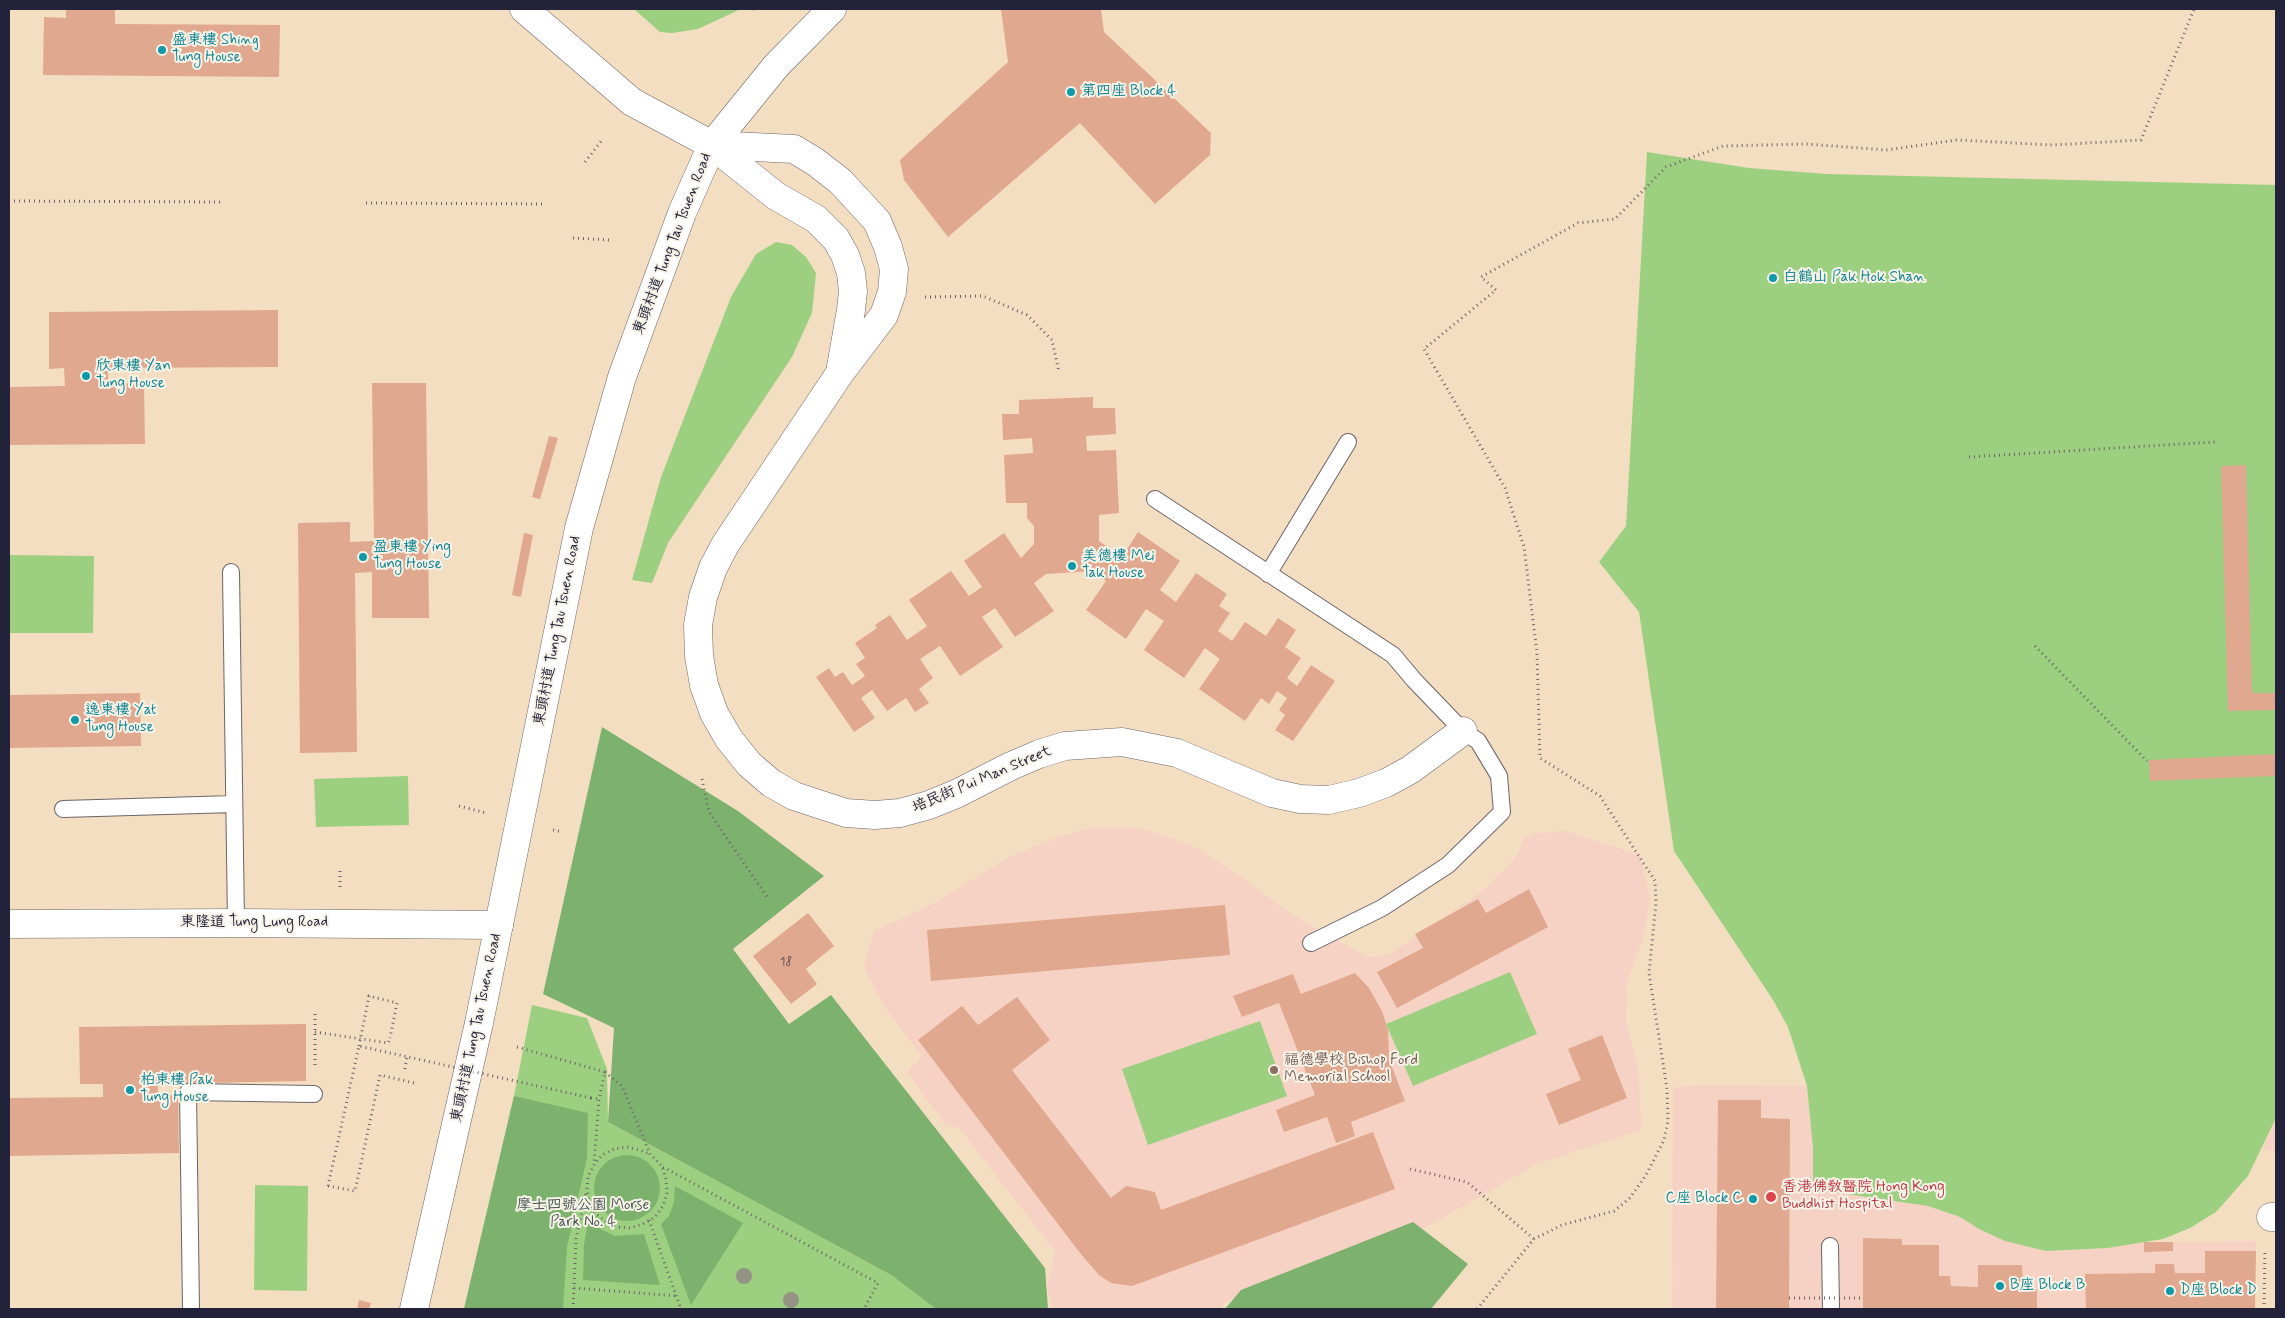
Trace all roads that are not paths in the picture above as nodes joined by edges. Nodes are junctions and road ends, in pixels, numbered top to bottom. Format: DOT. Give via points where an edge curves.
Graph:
graph roads {
  1 [pos="524,9"];
  2 [pos="832,9"];
  3 [pos="712,145"];
  4 [pos="840,373"];
  5 [pos="1348,442"];
  6 [pos="1155,499"];
  7 [pos="231,572"];
  8 [pos="1268,574"];
  9 [pos="1463,731"];
  10 [pos="234,804"];
  11 [pos="64,809"];
  12 [pos="236,923"];
  13 [pos="9,924"];
  14 [pos="499,925"];
  15 [pos="1312,943"];
  16 [pos="314,1094"];
  17 [pos="1830,1246"];
  18 [pos="192,1309"];
  19 [pos="414,1309"];
  20 [pos="1831,1309"];
  1 -- 3 [label="street" via="632,102"];
  2 -- 3 [label="street, 東頭村道 Tung Tau Tsuen Road" via="776,66"];
  3 -- 4 [label="street, 培民街 Pui Man Street" via="776,196 816,219 836,239 845,255 853,291"];
  3 -- 4 [label="street, 培民街 Pui Man Street" via="794,149 840,181 877,221 894,269 892,292 884,316"];
  3 -- 14 [label="street, 東頭村道 Tung Tau Tsuen Road" via="682,213 622,377 579,528"];
  4 -- 9 [label="street, 培民街 Pui Man Street" via="725,545 703,597 698,625 704,685 718,719 749,764 771,783 794,796 846,813 900,813 947,798 1010,766 1048,752 1073,745 1122,742 1177,753 1272,793 1300,799 1329,800 1386,784"];
  5 -- 8 [label="lane"];
  6 -- 8 [label="lane"];
  7 -- 10 [label="lane"];
  8 -- 9 [label="lane" via="1393,655"];
  9 -- 15 [label="lane" via="1478,741 1499,776 1502,812 1448,865 1382,908"];
  10 -- 11 [label="lane"];
  10 -- 12 [label="lane"];
  12 -- 13 [label="street, 東隆道 Tung Lung Road"];
  12 -- 14 [label="street, 東隆道 Tung Lung Road"];
  14 -- 19 [label="street, 東頭村道 Tung Tau Tsuen Road"];
  16 -- 18 [label="lane" via="188,1092"];
  17 -- 20 [label="lane"];
}
